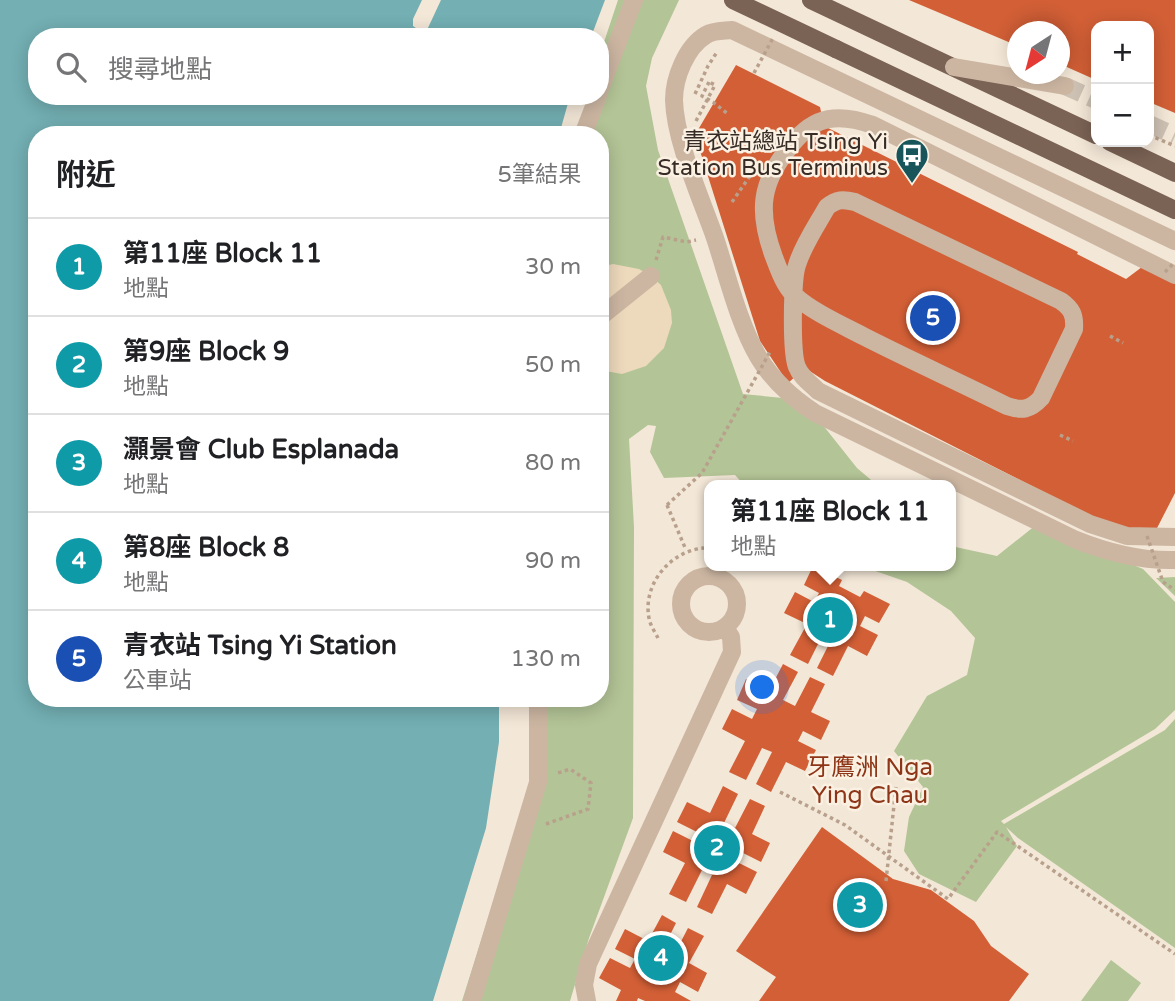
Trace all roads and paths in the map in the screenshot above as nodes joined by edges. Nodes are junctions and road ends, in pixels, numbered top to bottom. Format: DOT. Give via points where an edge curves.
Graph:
graph roads {
  1 [pos="634,0"];
  2 [pos="733,0"];
  3 [pos="811,0"];
  4 [pos="732,30"];
  5 [pos="609,65"];
  6 [pos="954,67"];
  7 [pos="1065,86"];
  8 [pos="693,97"];
  9 [pos="595,105"];
  10 [pos="694,110"];
  11 [pos="729,116"];
  12 [pos="586,126"];
  13 [pos="1091,133"];
  14 [pos="1154,137"];
  15 [pos="1175,146"];
  16 [pos="1120,147"];
  17 [pos="1175,173"];
  18 [pos="1175,210"];
  19 [pos="1175,241"];
  20 [pos="687,242"];
  21 [pos="1175,262"];
  22 [pos="1170,273"];
  23 [pos="651,276"];
  24 [pos="795,295"];
  25 [pos="609,310"];
  26 [pos="1110,336"];
  27 [pos="1124,343"];
  28 [pos="770,352"];
  29 [pos="1060,435"];
  30 [pos="1073,441"];
  31 [pos="954,480"];
  32 [pos="956,481"];
  33 [pos="1147,536"];
  34 [pos="1175,537"];
  35 [pos="704,548"];
  36 [pos="686,550"];
  37 [pos="1175,560"];
  38 [pos="1175,590"];
  39 [pos="725,628"];
  40 [pos="658,638"];
  41 [pos="540,707"];
  42 [pos="539,779"];
  43 [pos="896,786"];
  44 [pos="780,792"];
  45 [pos="523,834"];
  46 [pos="886,881"];
  47 [pos="1175,954"];
  48 [pos="472,1001"];
  49 [pos="587,1001"];
  1 -- 5 [label="street"];
  2 -- 18 [label="main road, bridge"];
  3 -- 6 [label="main road"];
  4 -- 8 [label="path"];
  4 -- 19 [label="street"];
  4 -- 31 [label="street" via="706,35 694,44 676,82 674,100 683,145 750,341 771,376 795,400"];
  6 -- 7 [label="street, bridge"];
  6 -- 13 [label="main road, bridge"];
  9 -- 12 [label="street"];
  10 -- 11 [label="path" via="695,122 706,103 710,94 715,85 709,82 702,96 713,102"];
  14 -- 15 [label="path"];
  16 -- 17 [label="main road"];
  20 -- 23 [label="path" via="663,237"];
  21 -- 22 [label="path, bridge"];
  22 -- 24 [label="street" via="873,125 844,117 810,125 783,154 762,201 773,254"];
  23 -- 25 [label="street"];
  24 -- 24 [label="street" via="796,265 827,207 844,199 1061,301 1075,318 1074,329 1041,398 1032,407 1019,410 834,322"];
  24 -- 34 [label="street" via="792,348 803,377 818,391 1090,524 1126,536"];
  26 -- 27 [label="path"];
  28 -- 36 [label="path, bridge" via="702,473 667,505"];
  29 -- 30 [label="path"];
  32 -- 37 [label="street" via="1097,548"];
  33 -- 38 [label="path, bridge" via="1163,582"];
  35 -- 36 [label="path"];
  36 -- 40 [label="path" via="655,582 648,604 649,620"];
  39 -- 49 [label="street" via="732,652 593,953 584,985"];
  41 -- 42 [label="street"];
  42 -- 45 [label="street"];
  42 -- 45 [label="path" via="570,769 591,783 588,808"];
  43 -- 46 [label="path, bridge"];
  44 -- 47 [label="path" via="845,825 948,899 997,832"];
  45 -- 48 [label="street"];
}
